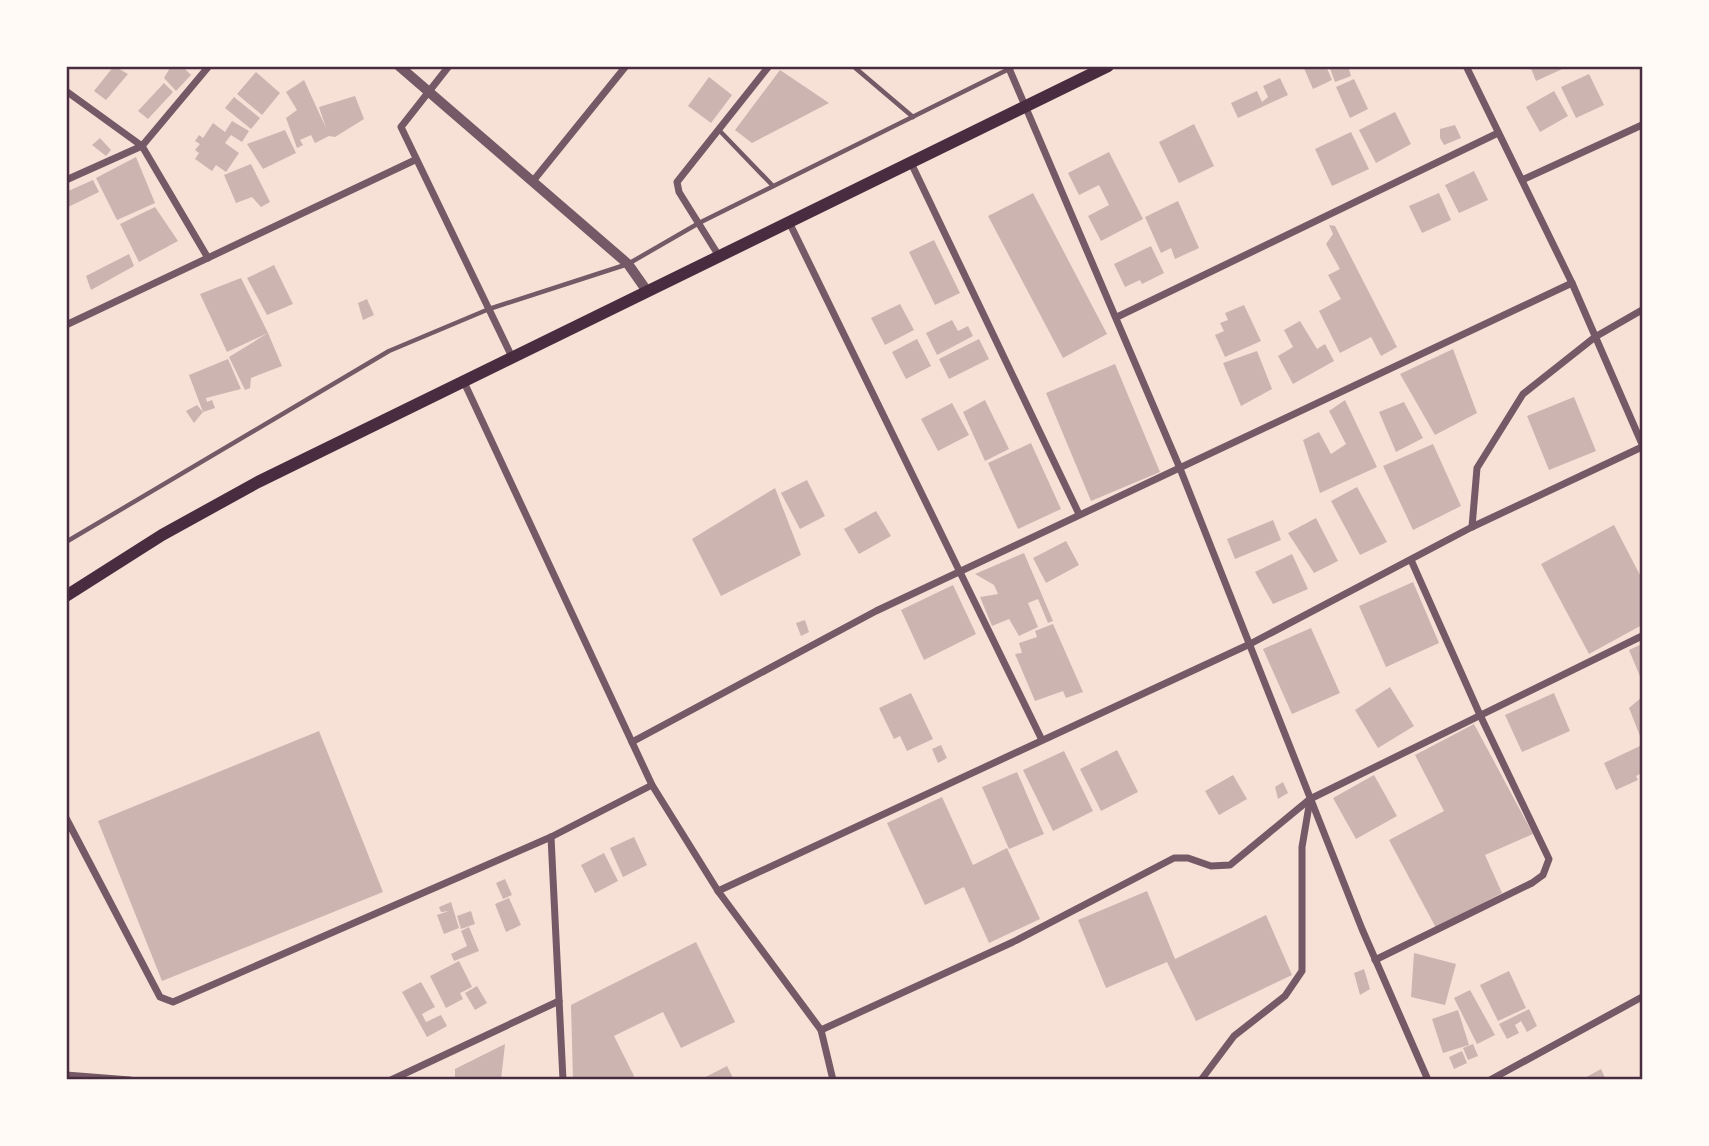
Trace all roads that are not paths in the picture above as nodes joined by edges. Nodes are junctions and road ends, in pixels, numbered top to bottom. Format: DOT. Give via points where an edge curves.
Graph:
graph roads {
  1 [pos="209,66"];
  2 [pos="399,66"];
  3 [pos="449,66"];
  4 [pos="626,66"];
  5 [pos="769,66"];
  6 [pos="853,66"];
  7 [pos="1108,66"];
  8 [pos="1466,66"];
  9 [pos="1011,68"];
  10 [pos="66,91"];
  11 [pos="428,92"];
  12 [pos="1023,107"];
  13 [pos="913,117"];
  14 [pos="1643,125"];
  15 [pos="718,128"];
  16 [pos="1498,133"];
  17 [pos="142,146"];
  18 [pos="415,159"];
  19 [pos="912,164"];
  20 [pos="66,180"];
  21 [pos="1522,180"];
  22 [pos="533,181"];
  23 [pos="773,186"];
  24 [pos="789,222"];
  25 [pos="699,223"];
  26 [pos="719,256"];
  27 [pos="208,258"];
  28 [pos="628,264"];
  29 [pos="1572,282"];
  30 [pos="647,291"];
  31 [pos="489,309"];
  32 [pos="1643,310"];
  33 [pos="1117,317"];
  34 [pos="66,325"];
  35 [pos="1595,337"];
  36 [pos="512,357"];
  37 [pos="463,380"];
  38 [pos="1643,445"];
  39 [pos="1179,466"];
  40 [pos="1079,514"];
  41 [pos="1472,527"];
  42 [pos="66,542"];
  43 [pos="1411,559"];
  44 [pos="962,571"];
  45 [pos="66,596"];
  46 [pos="1643,636"];
  47 [pos="1250,643"];
  48 [pos="1480,715"];
  49 [pos="1041,738"];
  50 [pos="632,742"];
  51 [pos="652,785"];
  52 [pos="1310,799"];
  53 [pos="66,818"];
  54 [pos="551,837"];
  55 [pos="718,891"];
  56 [pos="1375,960"];
  57 [pos="1643,997"];
  58 [pos="559,1001"];
  59 [pos="821,1030"];
  60 [pos="66,1075"];
  61 [pos="130,1080"];
  62 [pos="391,1080"];
  63 [pos="563,1080"];
  64 [pos="833,1080"];
  65 [pos="1201,1080"];
  66 [pos="1428,1080"];
  67 [pos="1490,1080"];
  1 -- 17 [label="street"];
  2 -- 11 [label="street"];
  3 -- 11 [label="street"];
  4 -- 22 [label="street"];
  5 -- 15 [label="street"];
  6 -- 13 [label="lane"];
  7 -- 12 [label="main road"];
  8 -- 16 [label="street"];
  9 -- 12 [label="street"];
  9 -- 13 [label="lane"];
  10 -- 17 [label="street"];
  11 -- 18 [label="street" via="401,127"];
  11 -- 22 [label="street"];
  12 -- 19 [label="main road"];
  12 -- 33 [label="street"];
  13 -- 23 [label="lane"];
  14 -- 21 [label="street"];
  15 -- 23 [label="lane"];
  15 -- 25 [label="street" via="677,182"];
  16 -- 21 [label="street"];
  16 -- 33 [label="street"];
  17 -- 20 [label="street"];
  17 -- 27 [label="street"];
  18 -- 27 [label="street"];
  18 -- 31 [label="street"];
  19 -- 24 [label="main road"];
  19 -- 40 [label="street"];
  21 -- 29 [label="street"];
  22 -- 28 [label="street"];
  23 -- 25 [label="lane"];
  24 -- 26 [label="main road"];
  24 -- 44 [label="street"];
  25 -- 26 [label="street"];
  25 -- 28 [label="lane"];
  26 -- 30 [label="main road"];
  27 -- 34 [label="street"];
  28 -- 30 [label="street"];
  28 -- 31 [label="lane"];
  29 -- 35 [label="street"];
  29 -- 39 [label="street"];
  30 -- 36 [label="main road"];
  31 -- 36 [label="street"];
  31 -- 42 [label="lane" via="388,351"];
  32 -- 35 [label="street"];
  33 -- 39 [label="street"];
  35 -- 38 [label="street"];
  35 -- 41 [label="street" via="1523,394 1477,468"];
  36 -- 37 [label="main road"];
  37 -- 45 [label="main road" via="234,495"];
  37 -- 50 [label="street"];
  38 -- 41 [label="street"];
  39 -- 40 [label="street"];
  39 -- 47 [label="street"];
  40 -- 44 [label="street"];
  41 -- 43 [label="street"];
  43 -- 47 [label="street"];
  43 -- 48 [label="street"];
  44 -- 49 [label="street"];
  44 -- 50 [label="street" via="876,611"];
  46 -- 48 [label="street"];
  47 -- 49 [label="street"];
  47 -- 52 [label="street"];
  48 -- 52 [label="street"];
  48 -- 56 [label="street" via="1549,859 1548,868 1532,883"];
  49 -- 55 [label="street"];
  50 -- 51 [label="street"];
  51 -- 54 [label="street"];
  51 -- 55 [label="street"];
  52 -- 56 [label="street"];
  52 -- 59 [label="street" via="1230,864 1212,866 1174,858 1013,942"];
  52 -- 65 [label="street" via="1302,847 1302,971 1285,996 1234,1036"];
  53 -- 54 [label="street" via="160,997 173,1002"];
  54 -- 58 [label="street"];
  55 -- 59 [label="street"];
  56 -- 66 [label="street"];
  57 -- 67 [label="street"];
  58 -- 62 [label="street"];
  58 -- 63 [label="street"];
  59 -- 64 [label="street"];
  60 -- 61 [label="street"];
}
